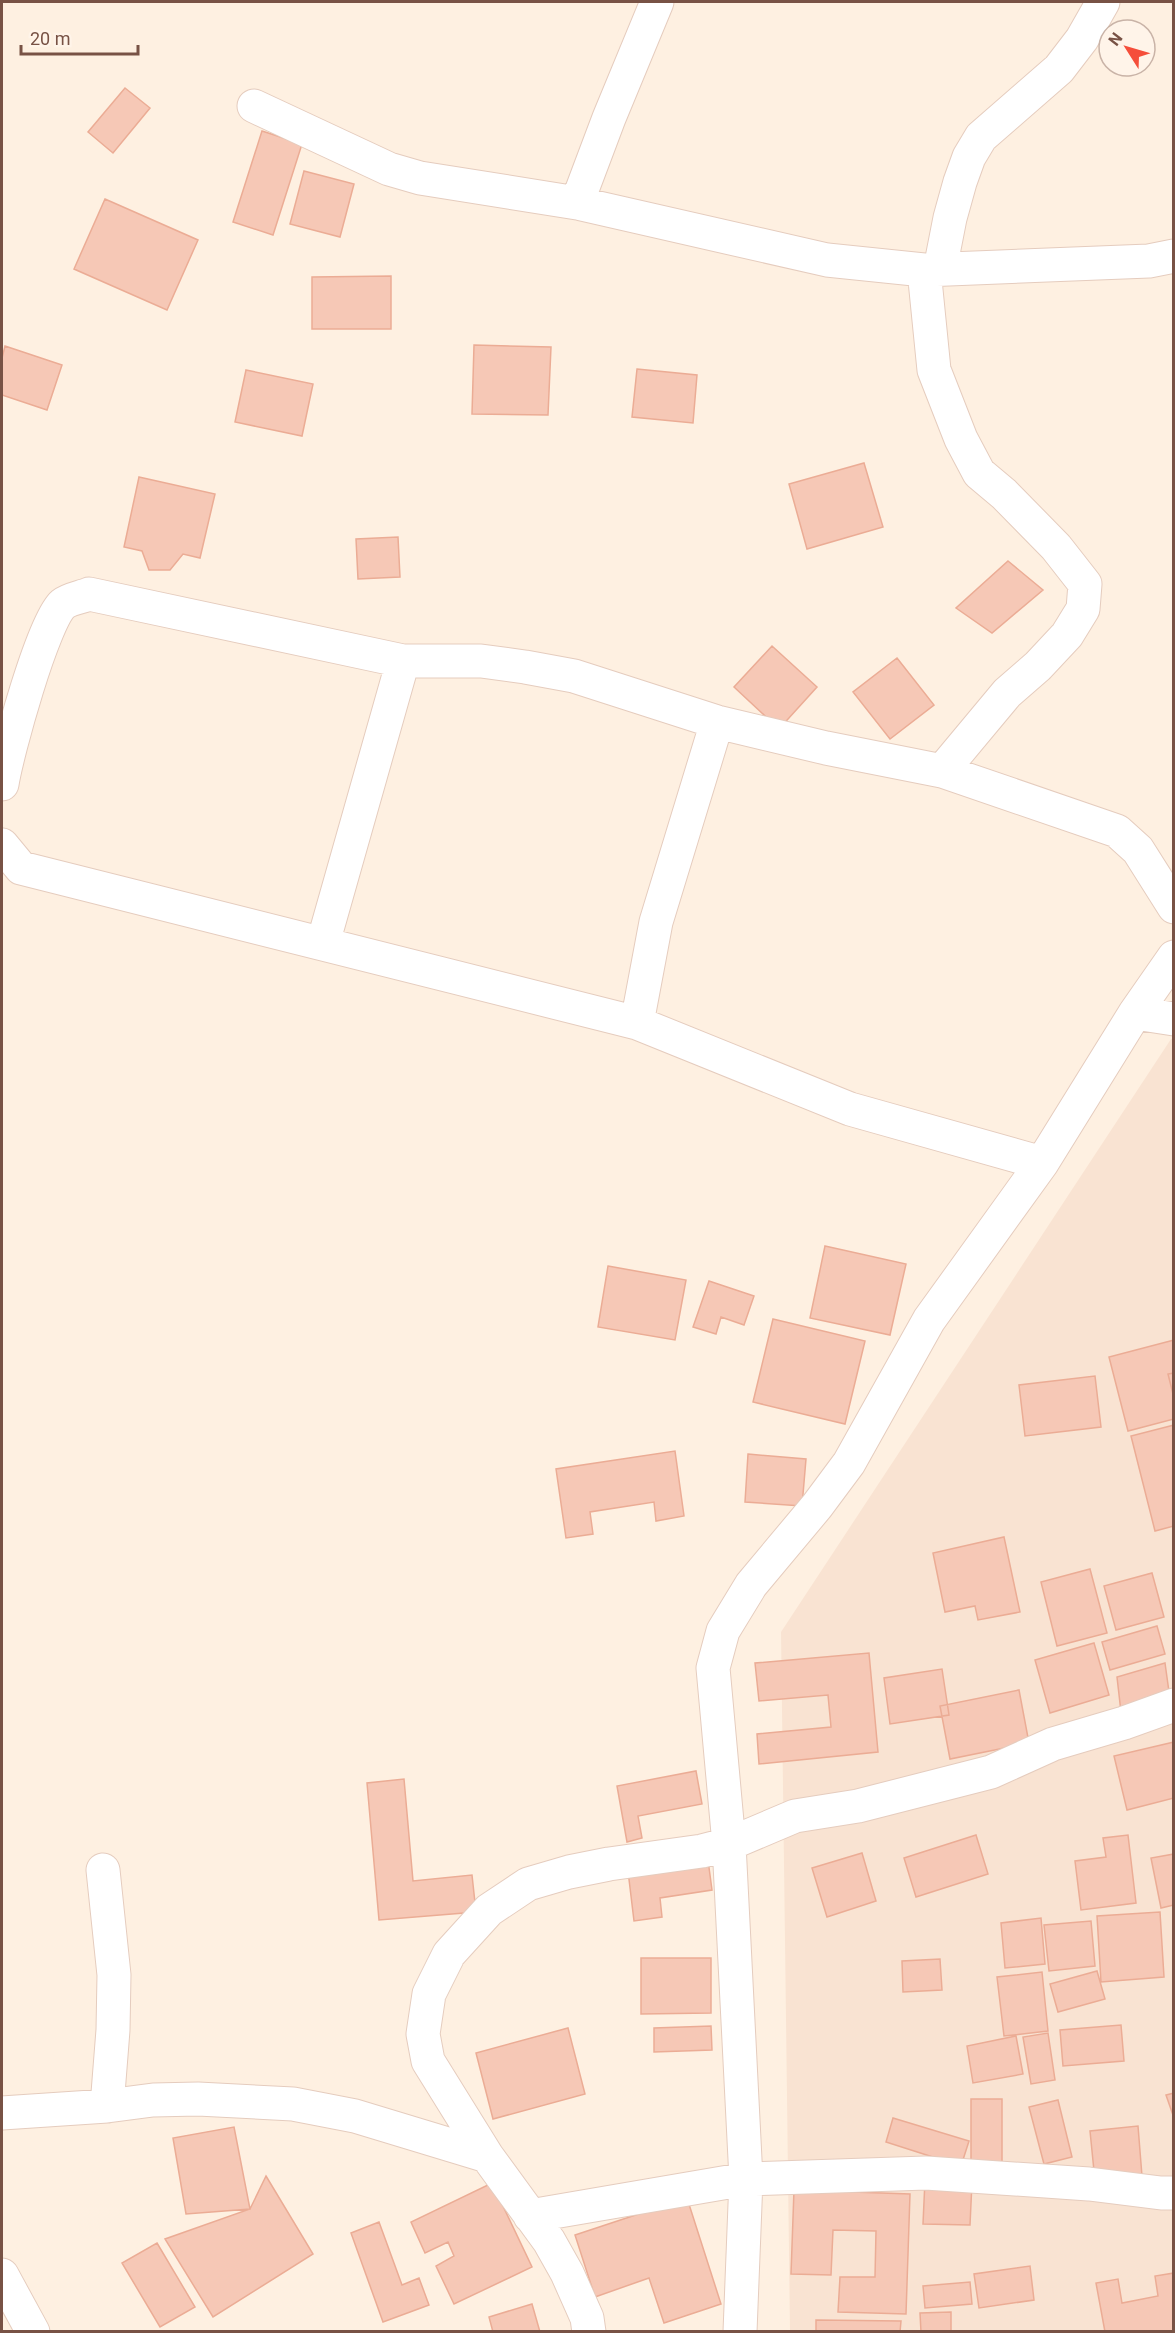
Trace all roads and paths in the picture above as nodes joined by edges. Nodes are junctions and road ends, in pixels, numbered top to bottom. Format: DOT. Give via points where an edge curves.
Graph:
graph roads {
  1 [pos="657,2"];
  2 [pos="1103,2"];
  3 [pos="254,105"];
  4 [pos="578,203"];
  5 [pos="1173,256"];
  6 [pos="932,269"];
  7 [pos="403,661"];
  8 [pos="717,722"];
  9 [pos="942,771"];
  10 [pos="2,784"];
  11 [pos="2,845"];
  12 [pos="1173,907"];
  13 [pos="323,944"];
  14 [pos="1173,957"];
  15 [pos="1135,1013"];
  16 [pos="1173,1019"];
  17 [pos="637,1023"];
  18 [pos="1042,1163"];
  19 [pos="1173,1705"];
  20 [pos="729,1844"];
  21 [pos="102,1870"];
  22 [pos="107,2106"];
  23 [pos="2,2113"];
  24 [pos="487,2157"];
  25 [pos="746,2179"];
  26 [pos="1173,2193"];
  27 [pos="530,2216"];
  28 [pos="2,2275"];
  29 [pos="33,2331"];
  30 [pos="589,2331"];
  31 [pos="740,2331"];
  1 -- 4 [label="street"];
  2 -- 6 [label="street" via="1059,69 981,137 969,157"];
  3 -- 4 [label="street" via="388,169 420,178"];
  4 -- 6 [label="street" via="827,260"];
  5 -- 6 [label="street" via="1149,261"];
  6 -- 9 [label="street" via="934,370 961,439 979,473 1056,547 1085,584 1083,609 1067,634 1007,693"];
  7 -- 8 [label="street" via="481,661 574,676"];
  7 -- 10 [label="street" via="89,594 64,603 50,624 6,757"];
  7 -- 13 [label="street"];
  8 -- 9 [label="street"];
  8 -- 17 [label="street" via="656,922"];
  9 -- 12 [label="street" via="1117,831 1138,850"];
  11 -- 13 [label="street" via="21,868"];
  13 -- 17 [label="street"];
  14 -- 15 [label="street"];
  15 -- 16 [label="street"];
  15 -- 18 [label="street"];
  17 -- 18 [label="street" via="850,1109"];
  18 -- 20 [label="street" via="929,1320 849,1463 751,1585 723,1632 713,1668"];
  19 -- 20 [label="street" via="1053,1744 991,1772 858,1806 795,1816"];
  20 -- 24 [label="street" via="609,1864 528,1884 489,1910 448,1954 429,1994 424,2043 435,2076"];
  20 -- 25 [label="street"];
  21 -- 22 [label="street" via="114,1975"];
  22 -- 23 [label="street"];
  22 -- 24 [label="street" via="198,2099 293,2104 355,2116"];
  24 -- 27 [label="street"];
  25 -- 26 [label="street" via="926,2173"];
  25 -- 27 [label="street"];
  25 -- 31 [label="street"];
  27 -- 30 [label="street" via="567,2273"];
  28 -- 29 [label="street"];
}
